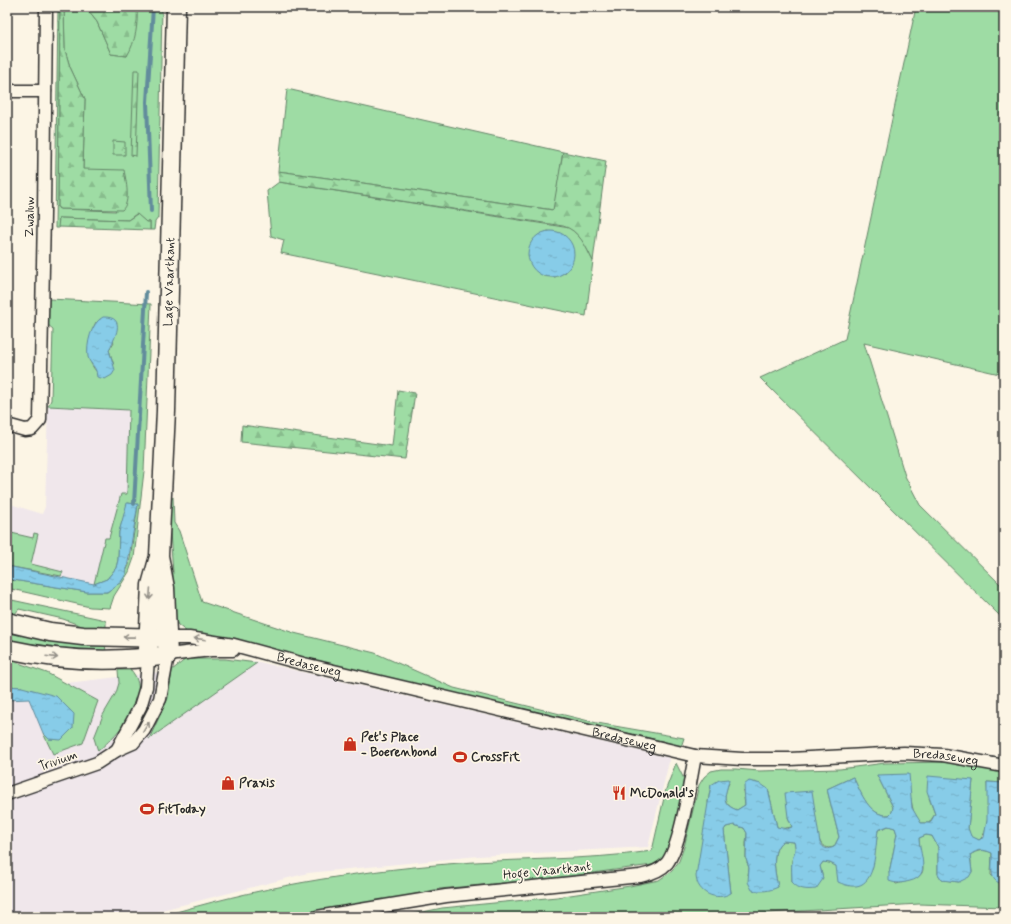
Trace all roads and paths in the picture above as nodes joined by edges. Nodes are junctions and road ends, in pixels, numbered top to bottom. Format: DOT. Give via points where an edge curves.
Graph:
graph roads {
  1 [pos="46,7"];
  2 [pos="176,7"];
  3 [pos="7,91"];
  4 [pos="45,91"];
  5 [pos="7,425"];
  6 [pos="160,556"];
  7 [pos="7,622"];
  8 [pos="149,638"];
  9 [pos="168,646"];
  10 [pos="7,649"];
  11 [pos="252,651"];
  12 [pos="148,658"];
  13 [pos="117,750"];
  14 [pos="696,756"];
  15 [pos="1004,766"];
  16 [pos="7,794"];
  17 [pos="317,917"];
  1 -- 4 [label="street, Zwaluw"];
  2 -- 6 [label="street, Lage Vaartkant"];
  3 -- 4 [label="street"];
  4 -- 5 [label="street, Zwaluw" via="40,420 32,429 25,430"];
  6 -- 8 [label="street, Lage Vaartkant, one-way" via="151,585"];
  6 -- 9 [label="street, Lage Vaartkant" via="165,588"];
  8 -- 7 [label="street, Bredaseweg, one-way" via="82,636"];
  8 -- 9 [label="street, Bredaseweg"];
  8 -- 12 [label="street, Lage Vaartkant"];
  9 -- 11 [label="street, Bredaseweg"];
  11 -- 9 [label="street, Bredaseweg, one-way" via="212,640"];
  9 -- 12 [label="street, Bredaseweg"];
  13 -- 9 [label="street, Trivium, one-way" via="133,743 153,715 164,682"];
  10 -- 12 [label="street, Bredaseweg, one-way" via="49,657 94,660"];
  11 -- 14 [label="street, Bredaseweg"];
  12 -- 13 [label="street, Trivium" via="144,697"];
  13 -- 16 [label="street, Trivium" via="97,763"];
  14 -- 15 [label="street, Bredaseweg" via="742,760 904,753 943,755"];
  14 -- 17 [label="street, Hoge Vaartkant" via="674,851 666,864 651,874 446,896"];
}
